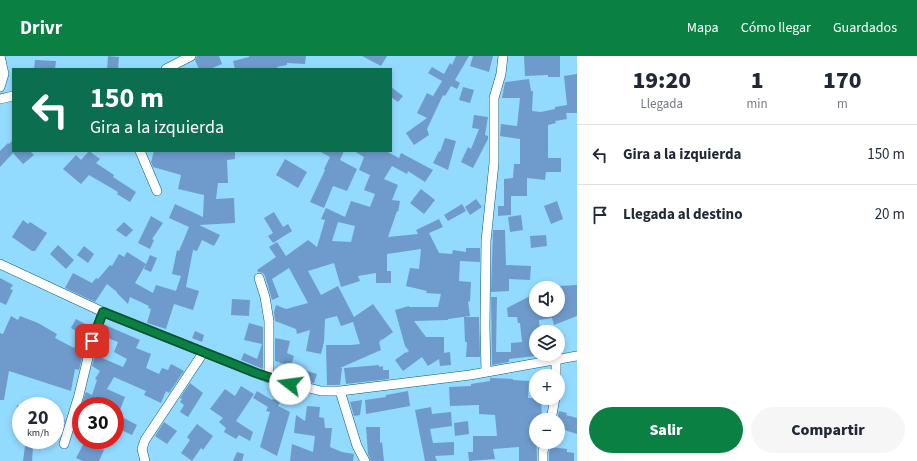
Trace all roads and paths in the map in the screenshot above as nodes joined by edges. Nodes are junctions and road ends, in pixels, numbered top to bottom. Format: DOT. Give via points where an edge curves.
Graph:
graph roads {
  1 [pos="0,56"];
  2 [pos="191,56"];
  3 [pos="503,56"];
  4 [pos="168,68"];
  5 [pos="0,87"];
  6 [pos="12,96"];
  7 [pos="0,99"];
  8 [pos="140,152"];
  9 [pos="157,191"];
  10 [pos="0,264"];
  11 [pos="259,278"];
  12 [pos="103,312"];
  13 [pos="203,353"];
  14 [pos="577,356"];
  15 [pos="565,358"];
  16 [pos="550,361"];
  17 [pos="486,372"];
  18 [pos="269,378"];
  19 [pos="340,391"];
  20 [pos="64,444"];
  21 [pos="544,449"];
  22 [pos="145,461"];
  23 [pos="365,461"];
  24 [pos="543,461"];
  1 -- 5 [label="street" via="4,74"];
  2 -- 4 [label="street"];
  3 -- 17 [label="street" via="494,98 494,163 486,241"];
  6 -- 7 [label="street"];
  8 -- 9 [label="street"];
  10 -- 12 [label="street"];
  11 -- 18 [label="street" via="269,321"];
  12 -- 13 [label="street"];
  12 -- 20 [label="street" via="92,341"];
  13 -- 18 [label="street"];
  13 -- 22 [label="street" via="145,440 142,449"];
  14 -- 15 [label="street"];
  16 -- 17 [label="street"];
  17 -- 19 [label="street"];
  18 -- 19 [label="street" via="321,391"];
  19 -- 23 [label="street" via="357,446"];
  21 -- 24 [label="street"];
}
